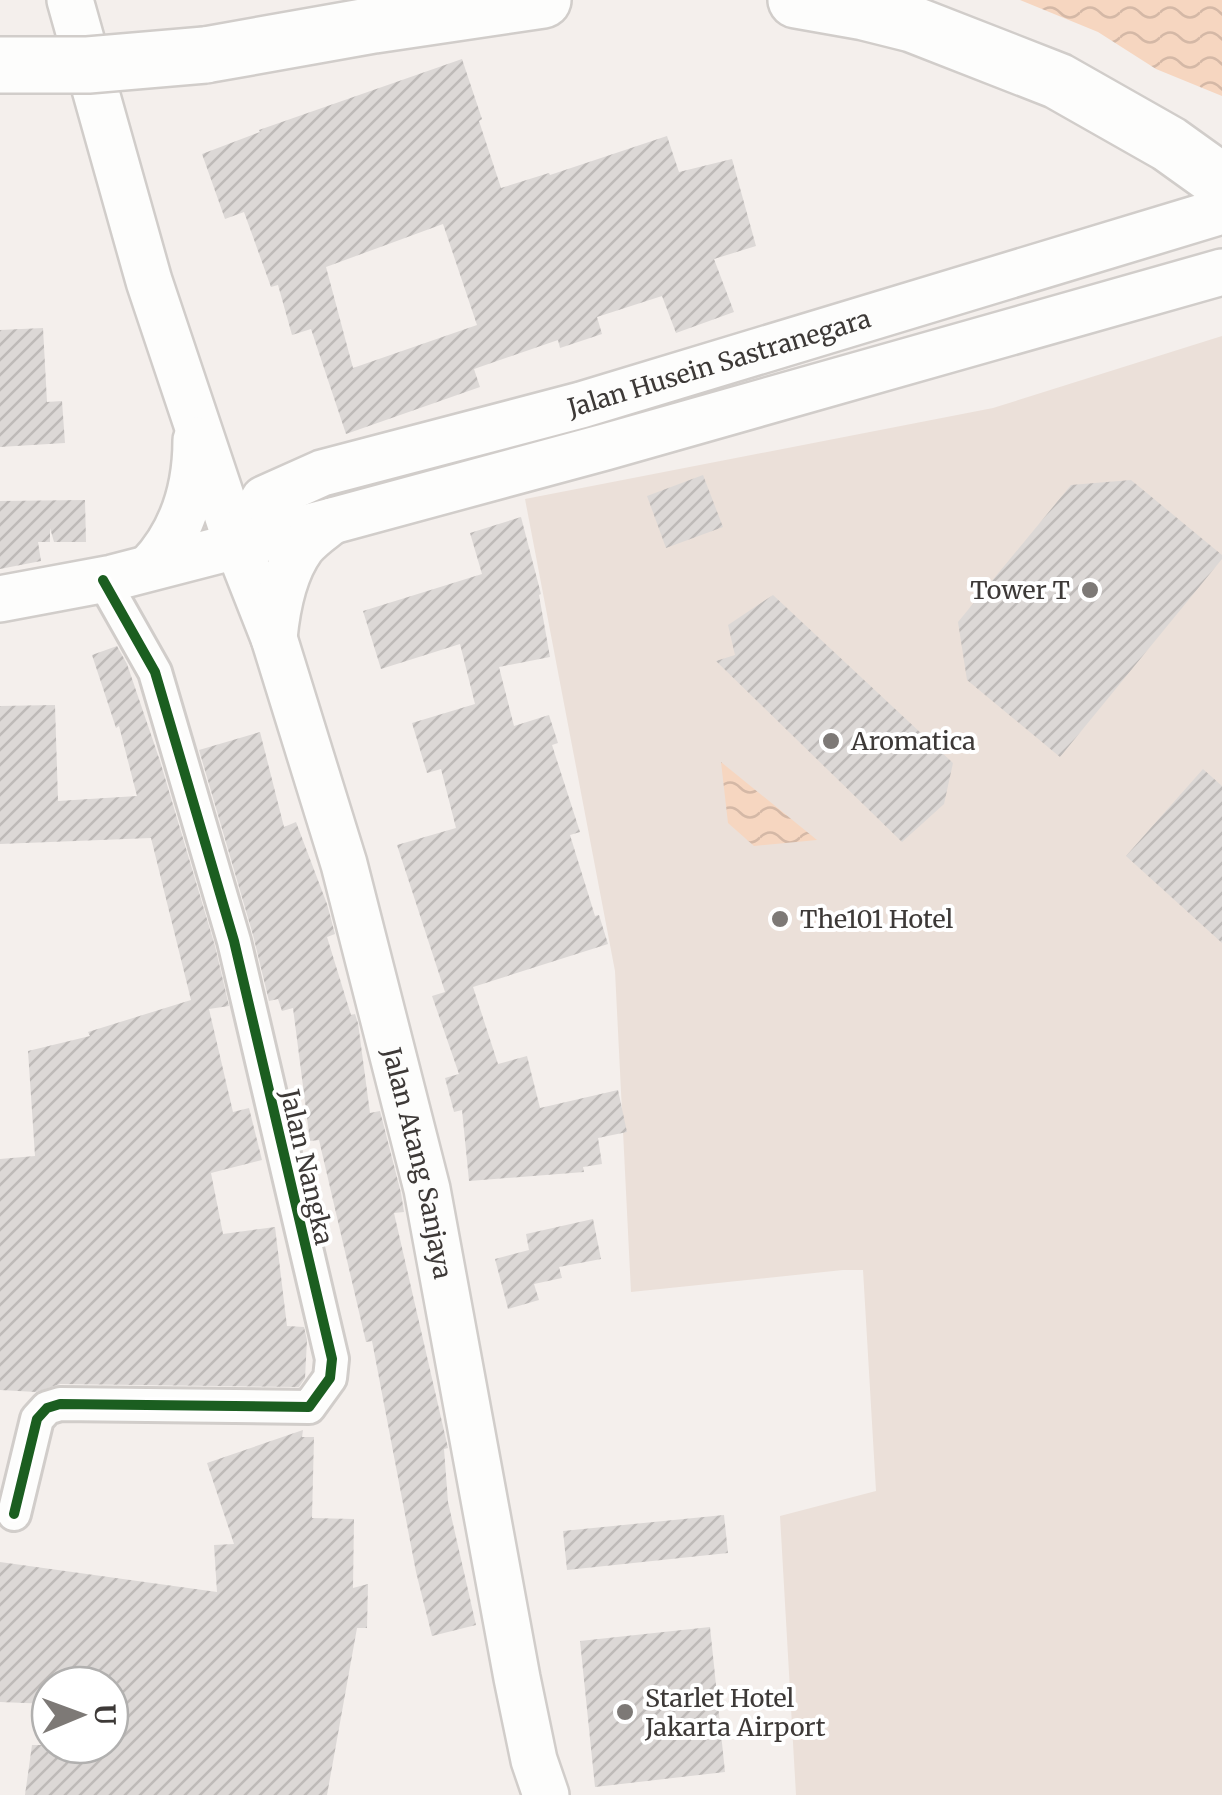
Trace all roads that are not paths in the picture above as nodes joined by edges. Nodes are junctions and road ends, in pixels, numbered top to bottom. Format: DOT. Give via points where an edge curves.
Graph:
graph roads {
  1 [pos="70,0"];
  2 [pos="543,0"];
  3 [pos="796,0"];
  4 [pos="0,65"];
  5 [pos="1222,182"];
  6 [pos="1222,211"];
  7 [pos="1222,272"];
  8 [pos="196,418"];
  9 [pos="332,521"];
  10 [pos="237,544"];
  11 [pos="127,573"];
  12 [pos="0,599"];
  13 [pos="274,638"];
  14 [pos="14,1514"];
  15 [pos="546,1795"];
  1 -- 8 [label="main road" via="149,280"];
  2 -- 4 [label="highway, bridge" via="205,55"];
  3 -- 5 [label="highway" via="912,24 1058,81"];
  6 -- 10 [label="main road, Jalan Husein Sastranegara" via="581,405 322,473 264,499"];
  7 -- 9 [label="main road, Jalan Husein Sastranegara"];
  8 -- 10 [label="main road"];
  8 -- 11 [label="main road" via="184,517 168,546"];
  9 -- 10 [label="main road, Jalan Husein Sastranegara"];
  9 -- 13 [label="main road" via="291,567"];
  10 -- 11 [label="main road, Jalan Husein Sastranegara"];
  10 -- 13 [label="main road, Jalan Atang Sanjaya"];
  11 -- 12 [label="main road, Jalan Husein Sastranegara"];
  11 -- 13 [label="main road" via="195,576 250,609"];
  11 -- 14 [label="street, Jalan Nangka" via="234,941 332,1359 330,1378 309,1408 47,1408 37,1419"];
  13 -- 15 [label="main road, Jalan Atang Sanjaya" via="344,864 427,1189 516,1678"];
}
